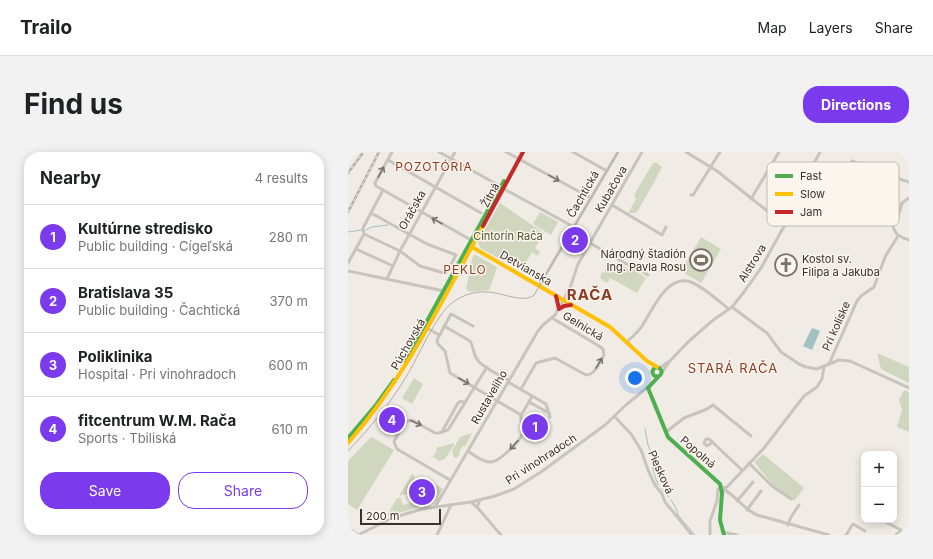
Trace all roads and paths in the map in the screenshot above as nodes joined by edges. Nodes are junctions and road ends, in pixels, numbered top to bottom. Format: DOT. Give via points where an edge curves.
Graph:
graph roads {
  1 [pos="392,152"];
  2 [pos="439,152"];
  3 [pos="455,152"];
  4 [pos="506,152"];
  5 [pos="522,152"];
  6 [pos="573,152"];
  7 [pos="618,152"];
  8 [pos="642,152"];
  9 [pos="686,152"];
  10 [pos="720,152"];
  11 [pos="778,152"];
  12 [pos="820,152"];
  13 [pos="518,158"];
  14 [pos="451,159"];
  15 [pos="388,160"];
  16 [pos="772,162"];
  17 [pos="815,162"];
  18 [pos="711,167"];
  19 [pos="607,171"];
  20 [pos="767,171"];
  21 [pos="899,179"];
  22 [pos="909,182"];
  23 [pos="498,186"];
  24 [pos="435,187"];
  25 [pos="383,190"];
  26 [pos="506,190"];
  27 [pos="691,195"];
  28 [pos="591,198"];
  29 [pos="909,198"];
  30 [pos="751,199"];
  31 [pos="612,205"];
  32 [pos="767,211"];
  33 [pos="422,212"];
  34 [pos="481,212"];
  35 [pos="371,213"];
  36 [pos="899,214"];
  37 [pos="784,226"];
  38 [pos="893,226"];
  39 [pos="574,227"];
  40 [pos="666,227"];
  41 [pos="364,234"];
  42 [pos="409,234"];
  43 [pos="898,236"];
  44 [pos="471,240"];
  45 [pos="909,240"];
  46 [pos="590,243"];
  47 [pos="472,247"];
  48 [pos="356,249"];
  49 [pos="466,249"];
  50 [pos="400,251"];
  51 [pos="348,263"];
  52 [pos="393,266"];
  53 [pos="348,272"];
  54 [pos="648,275"];
  55 [pos="387,279"];
  56 [pos="539,286"];
  57 [pos="446,291"];
  58 [pos="556,296"];
  59 [pos="564,300"];
  60 [pos="572,305"];
  61 [pos="730,308"];
  62 [pos="558,309"];
  63 [pos="552,318"];
  64 [pos="444,326"];
  65 [pos="473,326"];
  66 [pos="428,327"];
  67 [pos="439,335"];
  68 [pos="627,342"];
  69 [pos="647,361"];
  70 [pos="670,361"];
  71 [pos="826,366"];
  72 [pos="487,367"];
  73 [pos="658,368"];
  74 [pos="652,373"];
  75 [pos="660,375"];
  76 [pos="509,381"];
  77 [pos="648,386"];
  78 [pos="475,388"];
  79 [pos="909,388"];
  80 [pos="521,390"];
  81 [pos="532,396"];
  82 [pos="497,401"];
  83 [pos="528,402"];
  84 [pos="466,403"];
  85 [pos="548,413"];
  86 [pos="521,414"];
  87 [pos="550,417"];
  88 [pos="615,417"];
  89 [pos="444,432"];
  90 [pos="666,432"];
  91 [pos="751,436"];
  92 [pos="348,438"];
  93 [pos="713,442"];
  94 [pos="348,443"];
  95 [pos="468,451"];
  96 [pos="749,463"];
  97 [pos="742,470"];
  98 [pos="450,480"];
  99 [pos="753,482"];
  100 [pos="722,488"];
  101 [pos="761,491"];
  102 [pos="791,499"];
  103 [pos="480,500"];
  104 [pos="737,501"];
  105 [pos="470,502"];
  106 [pos="451,505"];
  107 [pos="799,505"];
  108 [pos="434,507"];
  109 [pos="477,507"];
  110 [pos="747,510"];
  111 [pos="887,523"];
  112 [pos="788,525"];
  113 [pos="348,528"];
  114 [pos="865,531"];
  115 [pos="724,533"];
  116 [pos="823,534"];
  117 [pos="358,535"];
  118 [pos="437,535"];
  119 [pos="501,535"];
  120 [pos="692,535"];
  121 [pos="710,535"];
  122 [pos="737,535"];
  123 [pos="828,535"];
  124 [pos="846,535"];
  125 [pos="896,535"];
  1 -- 15 [label="street"];
  2 -- 14 [label="street"];
  3 -- 14 [label="street, Oráčska"];
  4 -- 13 [label="street"];
  5 -- 13 [label="main road, Žitná"];
  6 -- 19 [label="street"];
  7 -- 19 [label="street, Čachtická"];
  8 -- 31 [label="street, Kubačova"];
  9 -- 18 [label="street"];
  10 -- 18 [label="street"];
  11 -- 16 [label="street"];
  12 -- 17 [label="street, Alstrova"];
  13 -- 28 [label="street, one-way"];
  13 -- 44 [label="main road, Žitná"];
  13 -- 47 [label="main road, Žitná"];
  14 -- 23 [label="street"];
  14 -- 24 [label="street, Oráčska"];
  15 -- 24 [label="street"];
  25 -- 15 [label="street, one-way" via="375,185"];
  18 -- 27 [label="street"];
  18 -- 30 [label="street"];
  19 -- 28 [label="street, Čachtická"];
  20 -- 30 [label="street"];
  21 -- 22 [label="street"];
  24 -- 33 [label="street, Oráčska"];
  24 -- 34 [label="street"];
  25 -- 33 [label="street"];
  25 -- 35 [label="street"];
  26 -- 39 [label="street"];
  28 -- 39 [label="street, Čachtická"];
  29 -- 36 [label="street" via="902,204"];
  30 -- 32 [label="street"];
  31 -- 40 [label="street" via="662,235"];
  31 -- 46 [label="street, Kubačova"];
  33 -- 42 [label="street, Oráčska"];
  44 -- 33 [label="street, one-way"];
  35 -- 41 [label="street"];
  35 -- 42 [label="street"];
  37 -- 61 [label="street, Alstrova" via="761,268"];
  38 -- 43 [label="street"];
  39 -- 56 [label="street, Čachtická"];
  41 -- 48 [label="street"];
  41 -- 50 [label="street"];
  42 -- 50 [label="street, Oráčska"];
  42 -- 50 [label="street" via="456,255 452,263 444,273 420,266"];
  43 -- 45 [label="street"];
  43 -- 71 [label="street, Pri kolíske" via="885,257 874,287 857,302"];
  44 -- 47 [label="main road"];
  44 -- 49 [label="main road, Púchovská"];
  46 -- 54 [label="street"];
  46 -- 59 [label="street, Kubačova" via="578,264"];
  47 -- 49 [label="main road"];
  47 -- 56 [label="main road, Detvianska"];
  47 -- 57 [label="main road, Púchovská"];
  48 -- 51 [label="street"];
  48 -- 52 [label="street"];
  49 -- 57 [label="main road, Púchovská"];
  50 -- 52 [label="street, Oráčska"];
  52 -- 55 [label="street, Oráčska"];
  53 -- 55 [label="street"];
  55 -- 57 [label="street"];
  56 -- 58 [label="main road, Detvianska"];
  57 -- 66 [label="main road, Púchovská"];
  58 -- 59 [label="main road, Detvianska"];
  58 -- 62 [label="main road"];
  59 -- 60 [label="main road, Detvianska"];
  59 -- 62 [label="street, Rustaveliho"];
  60 -- 62 [label="main road"];
  60 -- 68 [label="main road, Detvianska" via="610,327"];
  61 -- 68 [label="street" via="695,284 679,282 666,288 641,329"];
  61 -- 70 [label="street, Alstrova" via="700,331"];
  61 -- 71 [label="street" via="767,333 787,357 806,367 817,369"];
  62 -- 63 [label="street, Rustaveliho"];
  63 -- 76 [label="street, Rustaveliho" via="538,331"];
  80 -- 63 [label="street, Gelnická, one-way" via="536,363 557,359 589,375 604,353 599,346"];
  64 -- 65 [label="street" via="451,314"];
  64 -- 67 [label="street"];
  64 -- 72 [label="street" via="470,341 479,363"];
  66 -- 67 [label="street"];
  66 -- 92 [label="main road, Púchovská" via="394,381"];
  66 -- 94 [label="main road, Púchovská" via="382,403"];
  67 -- 78 [label="street, one-way" via="438,344 445,352 451,374"];
  68 -- 69 [label="main road, Detvianska"];
  69 -- 73 [label="main road, Detvianska"];
  69 -- 74 [label="main road, Detvianska"];
  70 -- 73 [label="street, Alstrova"];
  70 -- 75 [label="street, Alstrova"];
  71 -- 79 [label="street" via="841,360 850,361"];
  71 -- 96 [label="street, Pri kolíske" via="820,383 804,396 764,448"];
  72 -- 76 [label="street"];
  72 -- 78 [label="street"];
  73 -- 74 [label="main road"];
  73 -- 75 [label="main road"];
  74 -- 75 [label="main road" via="655,376"];
  74 -- 77 [label="main road"];
  75 -- 77 [label="main road, Pri vinohradoch"];
  76 -- 80 [label="street"];
  76 -- 82 [label="street, Rustaveliho"];
  77 -- 88 [label="street, Pri vinohradoch"];
  77 -- 90 [label="main road, Popolná"];
  78 -- 82 [label="street"];
  78 -- 84 [label="street"];
  80 -- 81 [label="street"];
  81 -- 83 [label="street"];
  81 -- 85 [label="street" via="546,404"];
  82 -- 86 [label="street"];
  82 -- 95 [label="street, Rustaveliho"];
  83 -- 85 [label="street"];
  83 -- 86 [label="street"];
  84 -- 89 [label="street" via="451,427"];
  84 -- 89 [label="street" via="458,403"];
  85 -- 87 [label="street"];
  86 -- 95 [label="street, one-way" via="523,431 515,446 494,461 486,461"];
  88 -- 103 [label="street, Pri vinohradoch" via="584,442 531,478 509,491"];
  88 -- 120 [label="street, Piesková" via="631,434 641,450 664,502"];
  98 -- 89 [label="street, one-way" via="397,449 394,444 406,422 410,420 435,433"];
  90 -- 91 [label="street" via="684,418 713,405"];
  90 -- 100 [label="main road, Popolná" via="680,450"];
  93 -- 97 [label="street"];
  95 -- 98 [label="street, Rustaveliho"];
  96 -- 97 [label="street, Pri kolíske"];
  96 -- 102 [label="street" via="772,486"];
  97 -- 100 [label="street, Pri kolíske" via="727,487"];
  98 -- 108 [label="street, Rustaveliho"];
  99 -- 104 [label="street"];
  100 -- 104 [label="street, Popolná"];
  100 -- 115 [label="main road" via="720,515"];
  100 -- 121 [label="street" via="718,489 710,521"];
  101 -- 110 [label="street"];
  103 -- 105 [label="street, Pri vinohradoch"];
  103 -- 109 [label="street"];
  104 -- 110 [label="street, Popolná"];
  105 -- 106 [label="street, Pri vinohradoch"];
  105 -- 109 [label="street"];
  106 -- 108 [label="street, Pri vinohradoch"];
  106 -- 118 [label="street"];
  107 -- 112 [label="street"];
  108 -- 117 [label="street, Pri vinohradoch" via="392,518"];
  109 -- 119 [label="street"];
  110 -- 112 [label="street, Popolná" via="756,516"];
  111 -- 125 [label="street" via="900,530"];
  112 -- 116 [label="street, Popolná"];
  113 -- 117 [label="street, Pri vinohradoch"];
  114 -- 124 [label="street" via="852,524"];
  115 -- 122 [label="street"];
  116 -- 123 [label="street, Popolná"];
}
